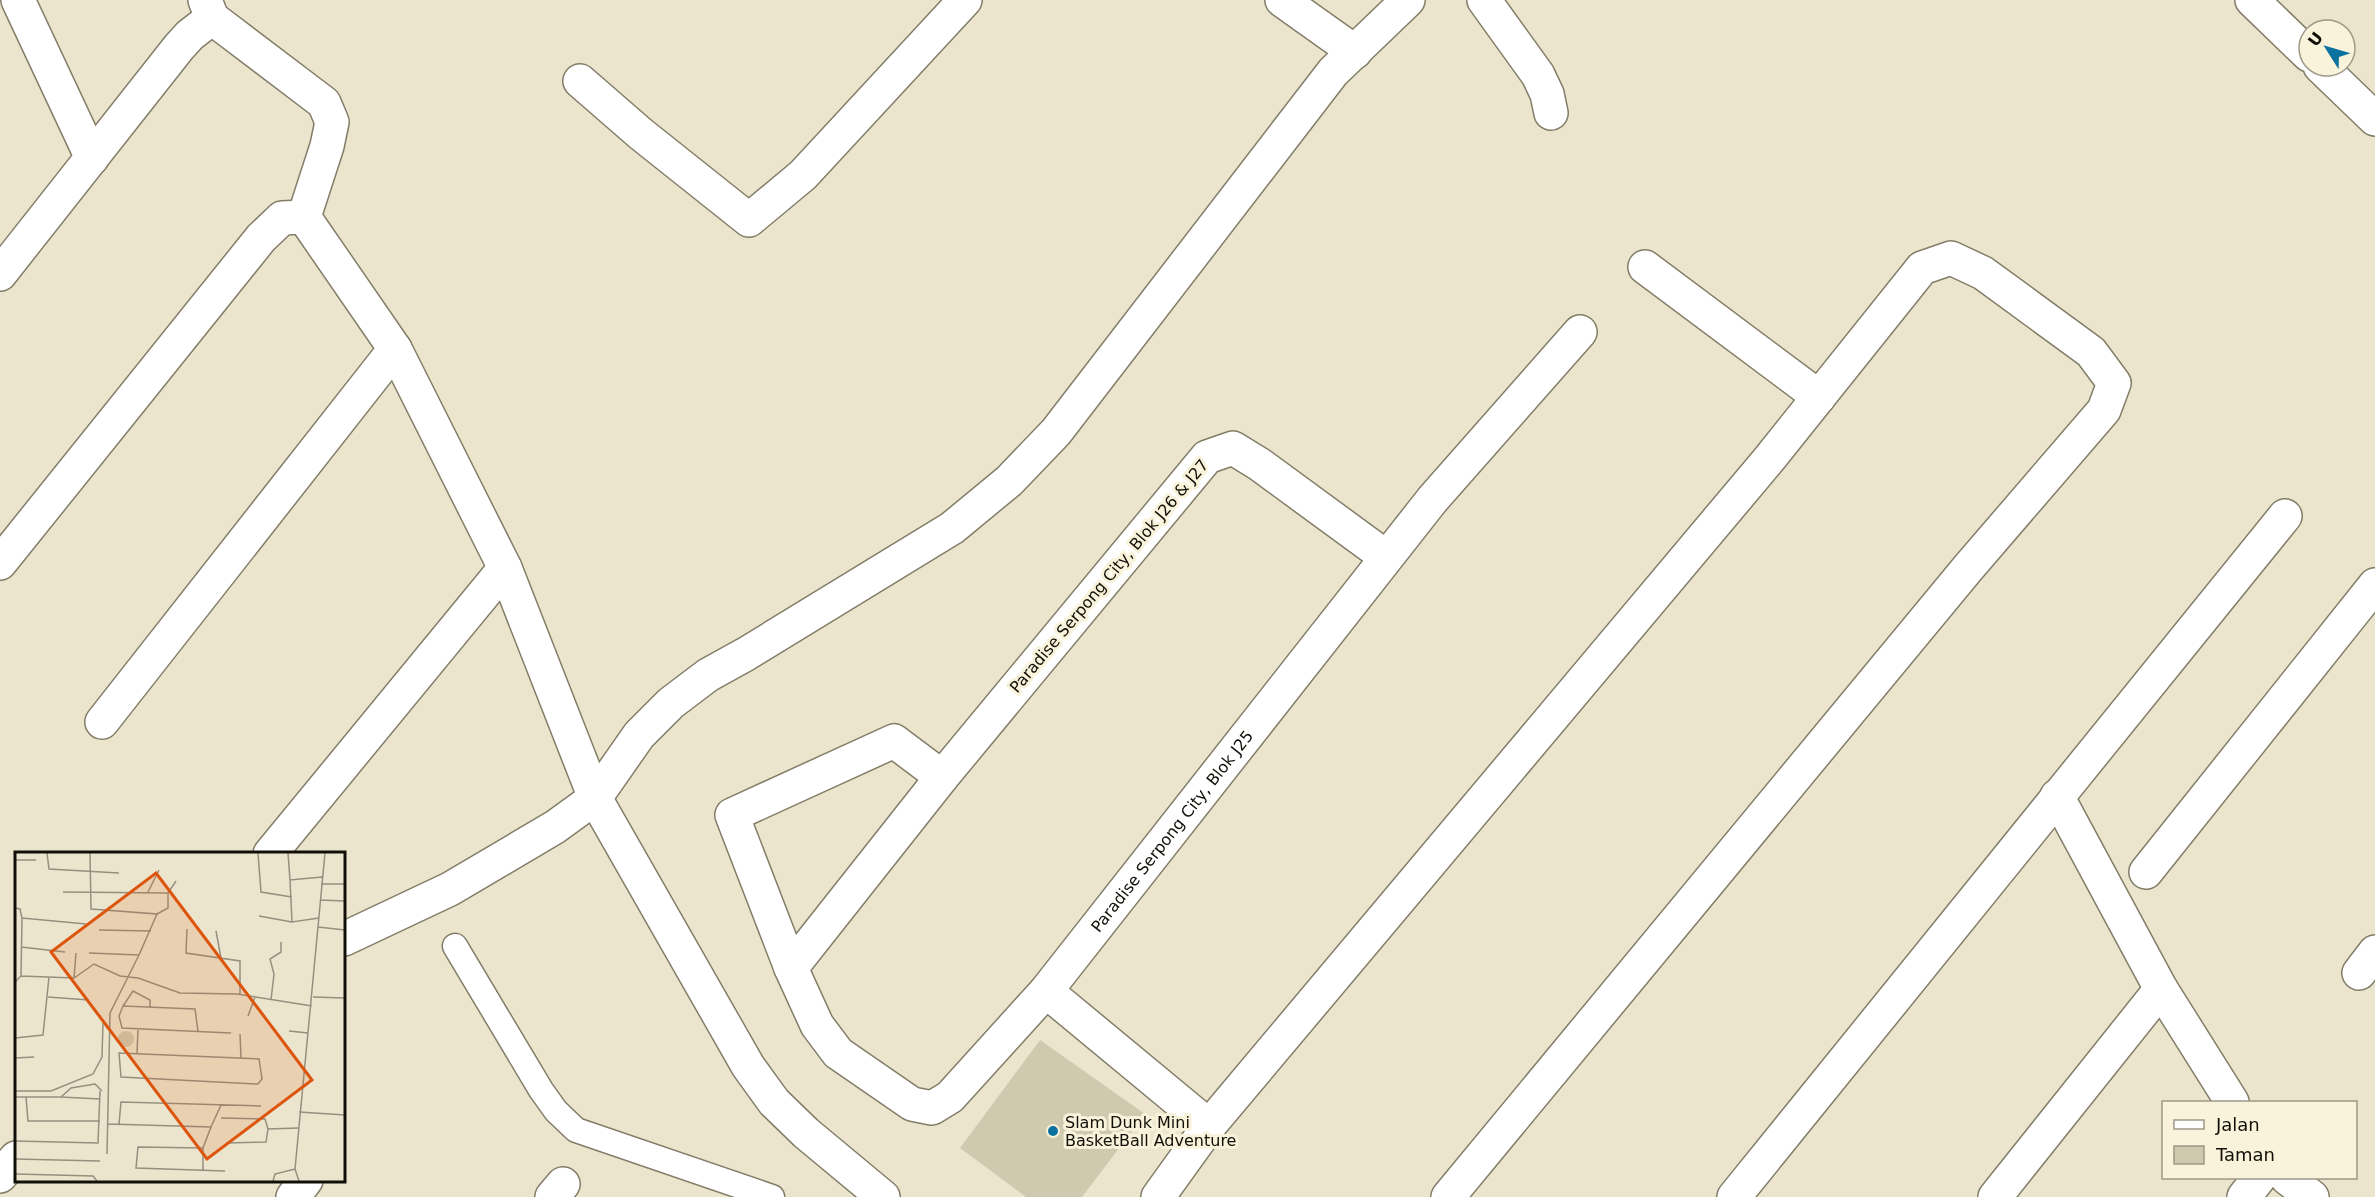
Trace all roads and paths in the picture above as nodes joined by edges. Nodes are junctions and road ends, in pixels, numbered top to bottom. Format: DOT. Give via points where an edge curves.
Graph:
graph roads {
  1 [pos="18,0"];
  2 [pos="965,0"];
  3 [pos="1282,0"];
  4 [pos="1408,0"];
  5 [pos="1484,0"];
  6 [pos="2253,0"];
  7 [pos="208,9"];
  8 [pos="2297,43"];
  9 [pos="1355,52"];
  10 [pos="2332,78"];
  11 [pos="580,81"];
  12 [pos="1551,113"];
  13 [pos="2375,119"];
  14 [pos="92,158"];
  15 [pos="304,217"];
  16 [pos="1645,267"];
  17 [pos="0,274"];
  18 [pos="1580,332"];
  19 [pos="395,349"];
  20 [pos="1819,397"];
  21 [pos="2285,516"];
  22 [pos="1386,557"];
  23 [pos="0,562"];
  24 [pos="505,568"];
  25 [pos="2375,585"];
  26 [pos="102,722"];
  27 [pos="942,777"];
  28 [pos="2057,796"];
  29 [pos="595,798"];
  30 [pos="272,852"];
  31 [pos="2146,872"];
  32 [pos="345,939"];
  33 [pos="455,946"];
  34 [pos="791,968"];
  35 [pos="2162,989"];
  36 [pos="1046,991"];
  37 [pos="2231,1101"];
  38 [pos="1209,1126"];
  39 [pos="15,1159"];
  40 [pos="0,1176"];
  41 [pos="2258,1179"];
  42 [pos="2288,1179"];
  43 [pos="304,1182"];
  44 [pos="293,1197"];
  45 [pos="772,1197"];
  46 [pos="883,1197"];
  47 [pos="1158,1197"];
  48 [pos="1448,1197"];
  49 [pos="1734,1197"];
  50 [pos="1995,1197"];
  51 [pos="2244,1197"];
  52 [pos="2312,1197"];
  1 -- 14 [label="street"];
  2 -- 11 [label="street" via="803,176 748,220"];
  3 -- 9 [label="street"];
  4 -- 9 [label="street"];
  5 -- 12 [label="street" via="1538,75"];
  6 -- 8 [label="street"];
  7 -- 14 [label="street"];
  7 -- 15 [label="street" via="324,103 332,122"];
  9 -- 29 [label="street" via="1333,72 1056,432 1010,481 952,528 708,675 670,703 639,735"];
  10 -- 13 [label="street"];
  14 -- 17 [label="street"];
  15 -- 19 [label="street"];
  15 -- 23 [label="street" via="282,218 261,238"];
  16 -- 20 [label="street"];
  18 -- 22 [label="street, Paradise Serpong City, Blok J25"];
  19 -- 24 [label="street"];
  19 -- 26 [label="street"];
  20 -- 38 [label="street"];
  20 -- 48 [label="street" via="1922,268 1950,258 1983,273 2091,352 2114,383 2104,410 1960,577"];
  21 -- 28 [label="street"];
  22 -- 27 [label="street, Paradise Serpong City, Blok J26 & J27" via="1233,448 1207,457"];
  22 -- 36 [label="street, Paradise Serpong City, Blok J25"];
  24 -- 29 [label="street"];
  24 -- 30 [label="street"];
  25 -- 31 [label="street"];
  27 -- 34 [label="street, Paradise Serpong City, Blok J26 & J27"];
  27 -- 34 [label="street" via="894,741 732,815"];
  28 -- 35 [label="street"];
  28 -- 49 [label="street"];
  29 -- 32 [label="street" via="555,827 450,889"];
  29 -- 46 [label="street" via="748,1066 774,1102"];
  33 -- 45 [label="lane" via="541,1090 576,1130"];
  34 -- 36 [label="street, Paradise Serpong City, Blok J25" via="817,1025 838,1053 912,1104 932,1108 950,1097"];
  35 -- 37 [label="street"];
  35 -- 50 [label="street"];
  36 -- 38 [label="street"];
  38 -- 47 [label="street"];
  39 -- 40 [label="street"];
  41 -- 51 [label="street"];
  42 -- 52 [label="street"];
  43 -- 44 [label="street"];
}
